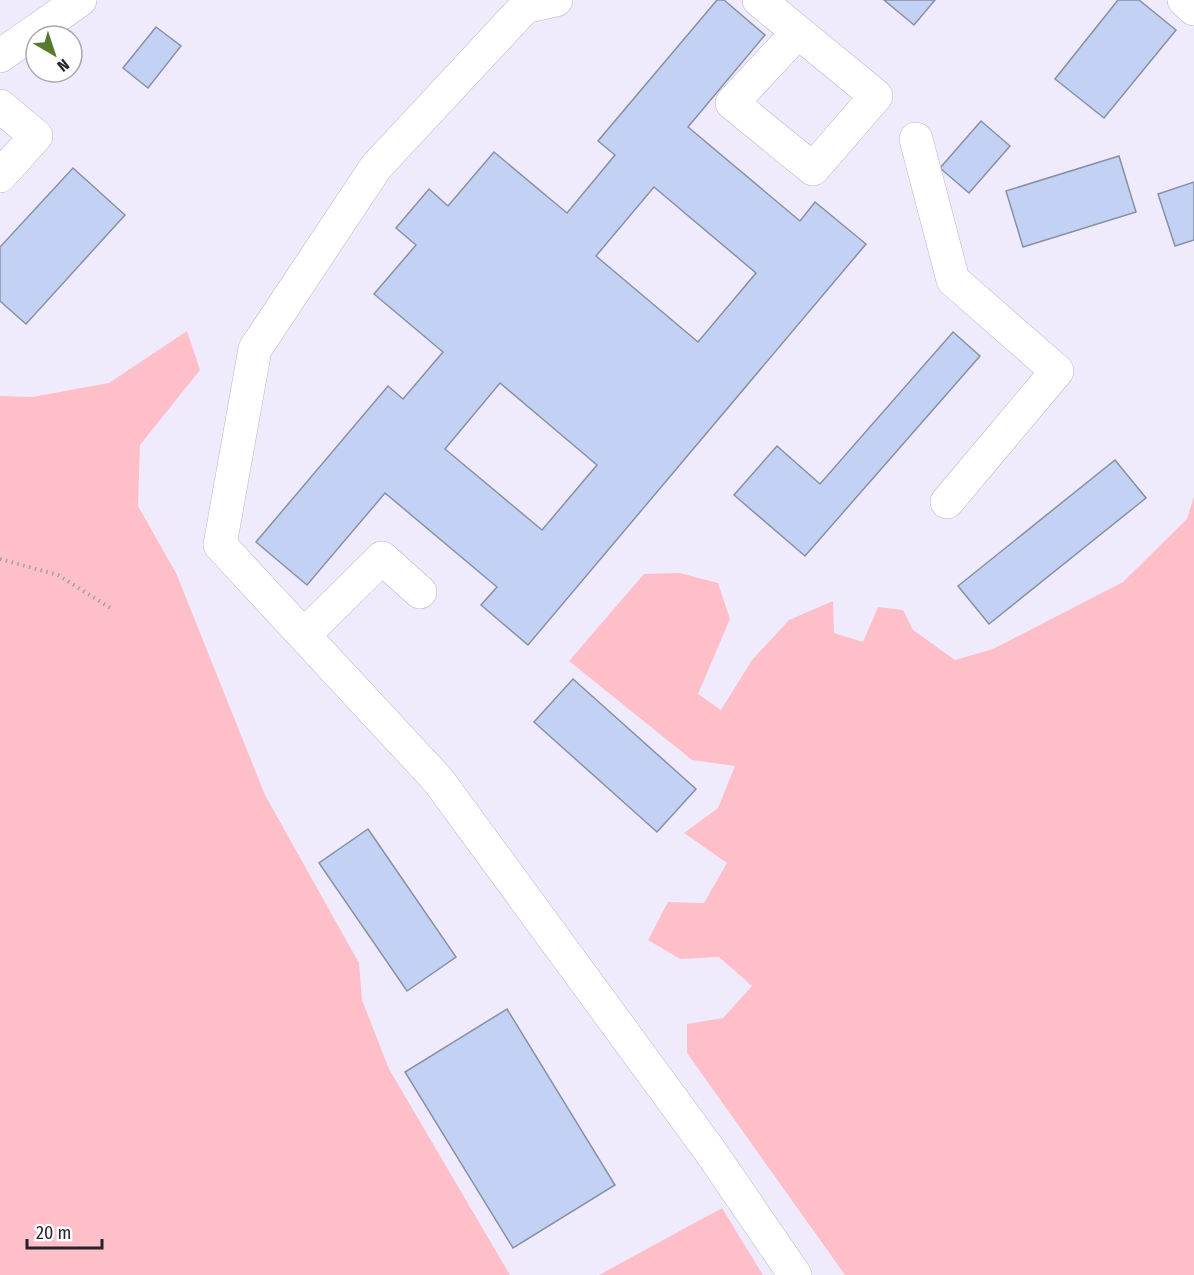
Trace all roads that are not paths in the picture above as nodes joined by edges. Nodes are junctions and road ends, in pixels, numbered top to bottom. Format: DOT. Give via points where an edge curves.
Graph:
graph roads {
  1 [pos="80,0"];
  2 [pos="759,0"];
  3 [pos="1184,0"];
  4 [pos="533,2"];
  5 [pos="1194,9"];
  6 [pos="798,32"];
  7 [pos="0,56"];
  8 [pos="0,106"];
  9 [pos="916,139"];
  10 [pos="0,176"];
  11 [pos="947,502"];
  12 [pos="420,592"];
  13 [pos="304,635"];
  14 [pos="795,1275"];
  1 -- 7 [label="street"];
  2 -- 6 [label="street"];
  3 -- 5 [label="street"];
  4 -- 13 [label="street" via="376,167 255,349 220,545"];
  8 -- 10 [label="street" via="36,136"];
  9 -- 11 [label="street" via="953,280 1057,371"];
  12 -- 13 [label="street" via="382,558"];
  13 -- 14 [label="street" via="438,780 710,1151"];
}
